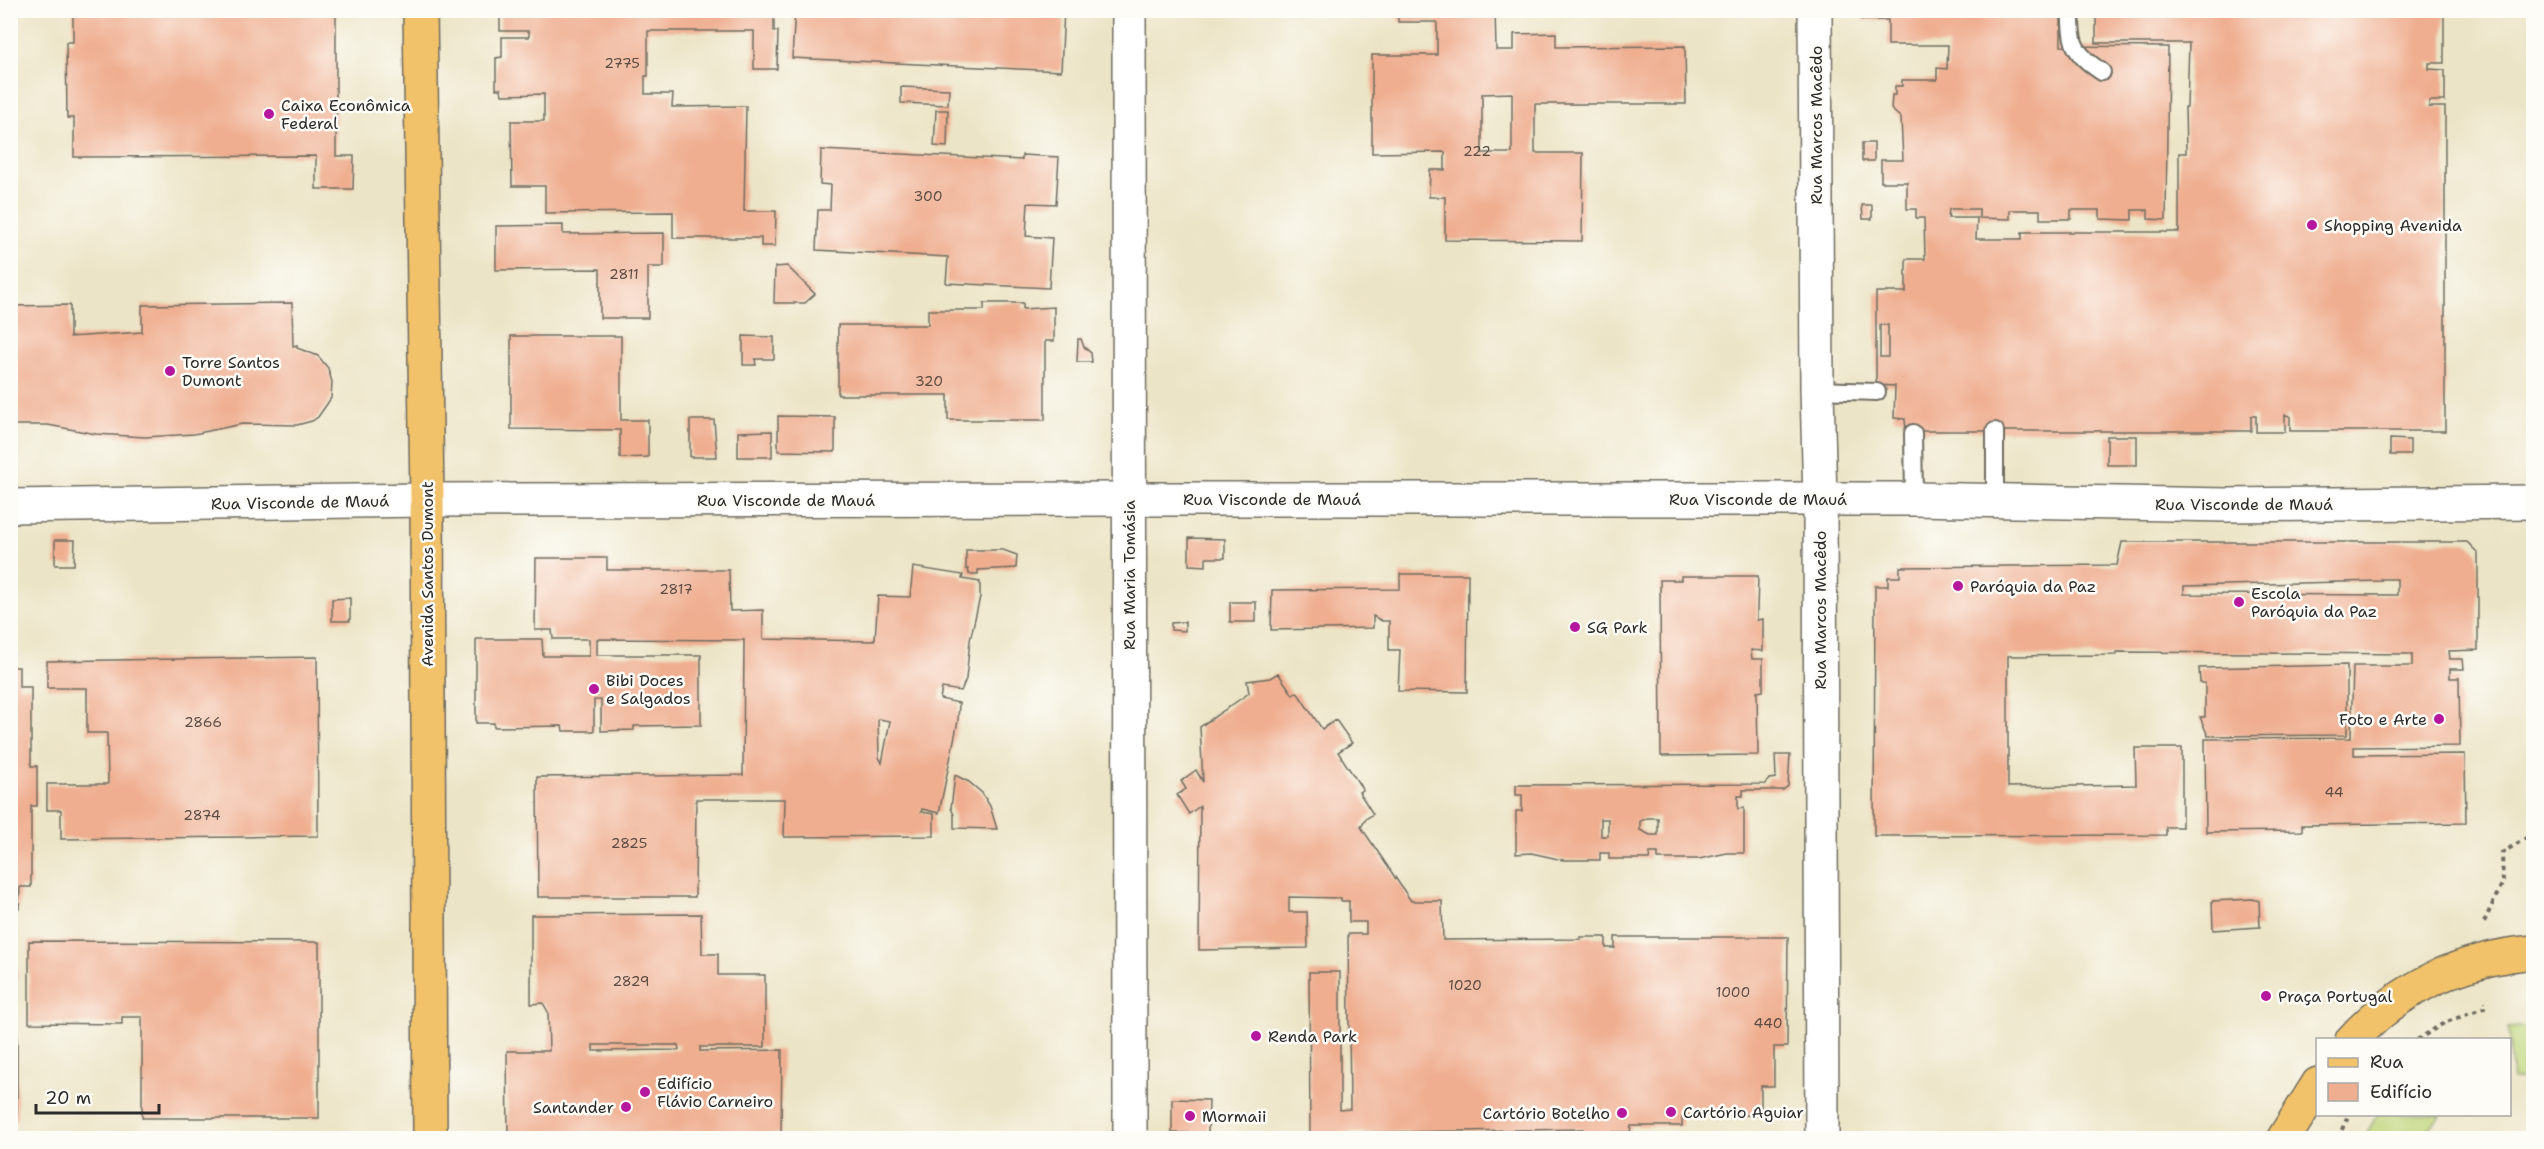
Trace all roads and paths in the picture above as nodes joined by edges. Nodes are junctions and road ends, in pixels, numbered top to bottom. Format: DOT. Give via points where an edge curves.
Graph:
graph roads {
  1 [pos="420,10"];
  2 [pos="1129,10"];
  3 [pos="1815,10"];
  4 [pos="2071,10"];
  5 [pos="2102,72"];
  6 [pos="1817,390"];
  7 [pos="1876,392"];
  8 [pos="1995,431"];
  9 [pos="1913,433"];
  10 [pos="1128,499"];
  11 [pos="1820,499"];
  12 [pos="1914,499"];
  13 [pos="427,500"];
  14 [pos="1995,500"];
  15 [pos="2534,502"];
  16 [pos="10,506"];
  17 [pos="2534,833"];
  18 [pos="2482,924"];
  19 [pos="2534,952"];
  20 [pos="2483,998"];
  21 [pos="2354,1038"];
  22 [pos="2420,1038"];
  23 [pos="2316,1087"];
  24 [pos="2348,1116"];
  25 [pos="430,1138"];
  26 [pos="1130,1138"];
  27 [pos="1822,1138"];
  28 [pos="2284,1138"];
  29 [pos="2338,1138"];
  1 -- 13 [label="main road, Avenida Santos Dumont"];
  2 -- 10 [label="street, Rua Maria Tomásia"];
  3 -- 6 [label="street, Rua Marcos Macêdo"];
  4 -- 5 [label="lane" via="2070,33 2075,48 2082,59"];
  6 -- 7 [label="lane"];
  6 -- 11 [label="street, Rua Marcos Macêdo"];
  8 -- 14 [label="lane"];
  9 -- 12 [label="lane"];
  10 -- 11 [label="street, Rua Visconde de Mauá"];
  10 -- 13 [label="street, Rua Visconde de Mauá"];
  10 -- 26 [label="street, Rua Maria Tomásia"];
  11 -- 12 [label="street, Rua Visconde de Mauá"];
  11 -- 27 [label="street, Rua Marcos Macêdo"];
  12 -- 14 [label="street, Rua Visconde de Mauá"];
  13 -- 16 [label="street, Rua Visconde de Mauá"];
  13 -- 25 [label="main road, Avenida Santos Dumont"];
  14 -- 15 [label="street, Rua Visconde de Mauá" via="2227,505"];
  17 -- 18 [label="path" via="2502,853 2503,882"];
  19 -- 21 [label="main road" via="2503,955 2446,972 2405,993"];
  20 -- 22 [label="path" via="2484,1008 2444,1023"];
  23 -- 28 [label="main road"];
  24 -- 29 [label="path"];
}
